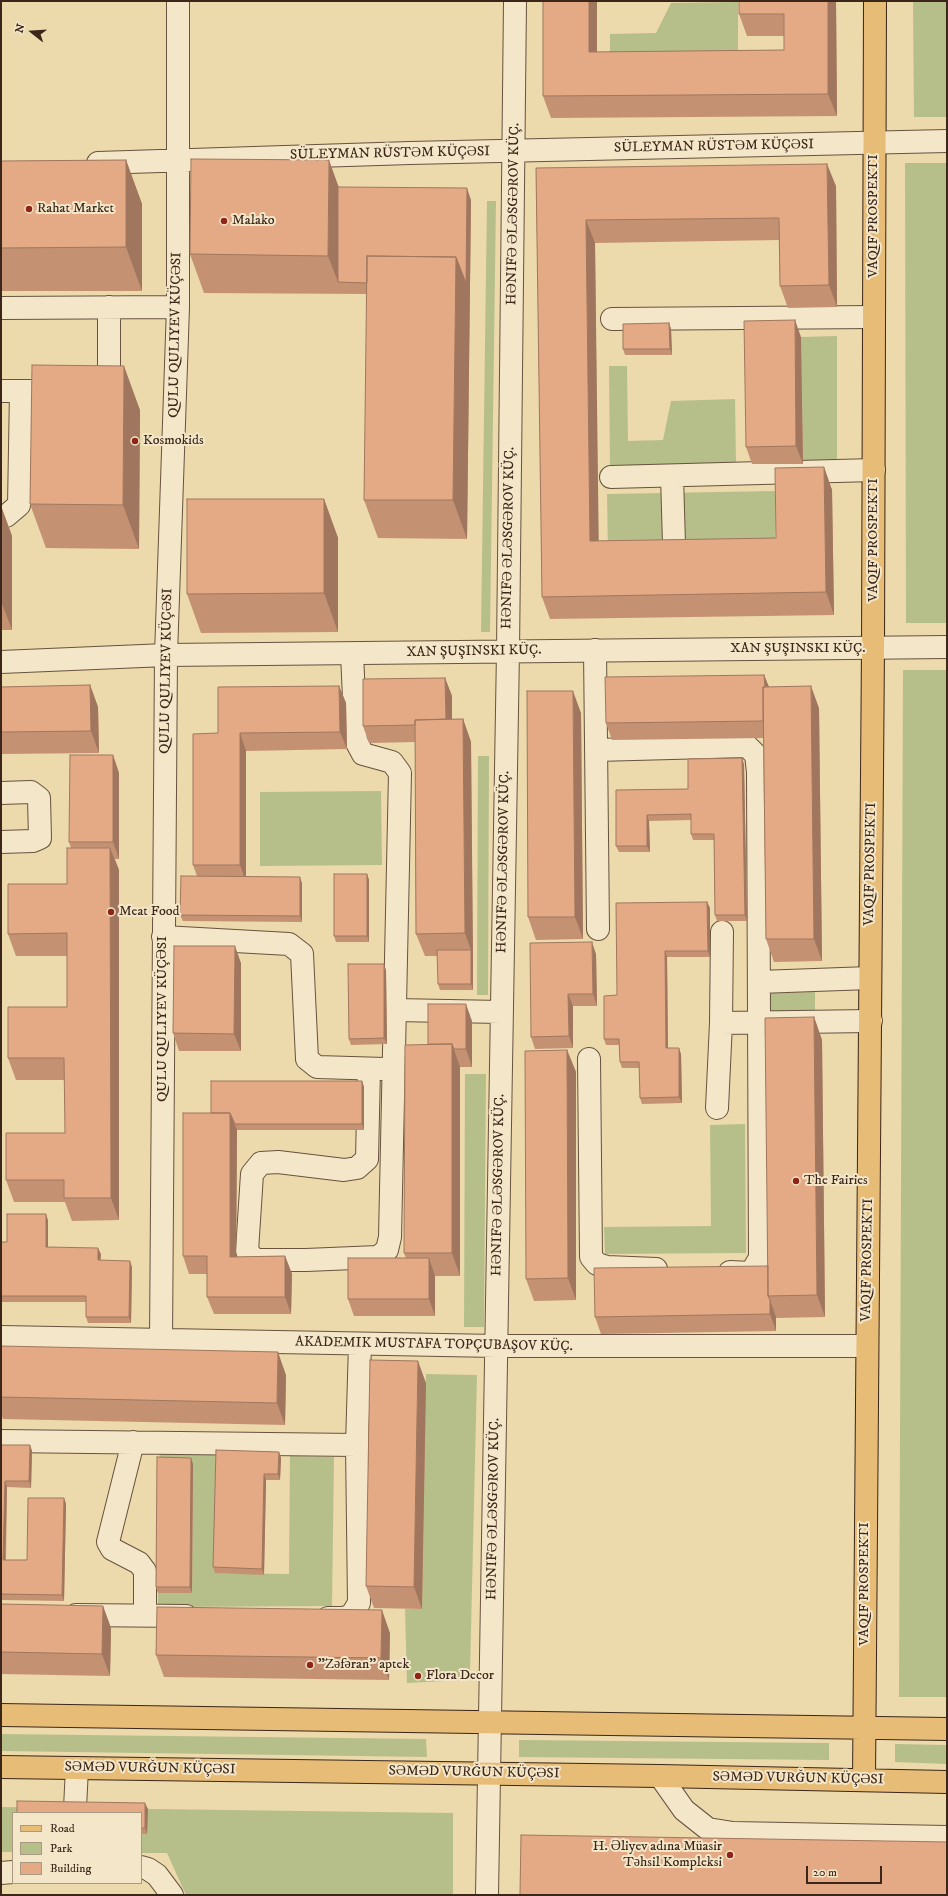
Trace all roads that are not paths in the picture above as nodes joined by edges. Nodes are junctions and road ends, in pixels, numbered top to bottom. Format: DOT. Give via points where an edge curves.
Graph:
graph roads {
  1 [pos="178,1"];
  2 [pos="515,1"];
  3 [pos="875,1"];
  4 [pos="947,141"];
  5 [pos="874,143"];
  6 [pos="514,151"];
  7 [pos="179,160"];
  8 [pos="78,164"];
  9 [pos="109,307"];
  10 [pos="178,307"];
  11 [pos="1,308"];
  12 [pos="873,317"];
  13 [pos="612,319"];
  14 [pos="11,391"];
  15 [pos="874,470"];
  16 [pos="672,476"];
  17 [pos="611,477"];
  18 [pos="1,516"];
  19 [pos="674,544"];
  20 [pos="947,647"];
  21 [pos="873,648"];
  22 [pos="595,650"];
  23 [pos="508,651"];
  24 [pos="352,654"];
  25 [pos="166,655"];
  26 [pos="1,662"];
  27 [pos="596,750"];
  28 [pos="1,793"];
  29 [pos="1,842"];
  30 [pos="598,929"];
  31 [pos="722,932"];
  32 [pos="163,937"];
  33 [pos="870,978"];
  34 [pos="759,982"];
  35 [pos="395,1010"];
  36 [pos="501,1012"];
  37 [pos="871,1021"];
  38 [pos="759,1022"];
  39 [pos="721,1023"];
  40 [pos="589,1059"];
  41 [pos="369,1069"];
  42 [pos="393,1069"];
  43 [pos="717,1108"];
  44 [pos="675,1270"];
  45 [pos="713,1271"];
  46 [pos="1,1337"];
  47 [pos="161,1341"];
  48 [pos="360,1344"];
  49 [pos="497,1346"];
  50 [pos="867,1346"];
  51 [pos="1,1441"];
  52 [pos="132,1442"];
  53 [pos="357,1445"];
  54 [pos="54,1615"];
  55 [pos="145,1615"];
  56 [pos="209,1616"];
  57 [pos="312,1618"];
  58 [pos="1,1715"];
  59 [pos="490,1722"];
  60 [pos="864,1728"];
  61 [pos="947,1729"];
  62 [pos="1,1767"];
  63 [pos="77,1768"];
  64 [pos="488,1774"];
  65 [pos="660,1776"];
  66 [pos="864,1780"];
  67 [pos="947,1782"];
  68 [pos="75,1808"];
  69 [pos="947,1837"];
  70 [pos="142,1867"];
  71 [pos="1,1872"];
  72 [pos="12,1872"];
  73 [pos="172,1895"];
  74 [pos="487,1895"];
  1 -- 7 [label="street, QULU QULIYEV KÜÇƏSI"];
  2 -- 6 [label="street, HƏNIFƏ ƏLƏSGƏROV KÜÇ."];
  3 -- 5 [label="main road, VAQIF PROSPEKTI"];
  4 -- 5 [label="street, SÜLEYMAN RÜSTƏM KÜÇƏSI"];
  5 -- 6 [label="street, SÜLEYMAN RÜSTƏM KÜÇƏSI"];
  5 -- 12 [label="main road, VAQIF PROSPEKTI"];
  6 -- 7 [label="street, SÜLEYMAN RÜSTƏM KÜÇƏSI"];
  6 -- 23 [label="street, HƏNIFƏ ƏLƏSGƏROV KÜÇ."];
  7 -- 8 [label="street, SÜLEYMAN RÜSTƏM KÜÇƏSI"];
  7 -- 10 [label="street, QULU QULIYEV KÜÇƏSI"];
  9 -- 10 [label="street"];
  9 -- 11 [label="street"];
  9 -- 14 [label="street" via="109,385 100,392"];
  10 -- 25 [label="street, QULU QULIYEV KÜÇƏSI"];
  12 -- 13 [label="street"];
  12 -- 15 [label="main road, VAQIF PROSPEKTI"];
  14 -- 18 [label="street" via="20,505 6,516"];
  15 -- 16 [label="street"];
  15 -- 21 [label="main road, VAQIF PROSPEKTI"];
  16 -- 17 [label="street"];
  16 -- 19 [label="street"];
  20 -- 21 [label="street, XAN ŞUŞINSKI KÜÇ."];
  21 -- 22 [label="street, XAN ŞUŞINSKI KÜÇ."];
  21 -- 33 [label="main road, VAQIF PROSPEKTI"];
  22 -- 23 [label="street, XAN ŞUŞINSKI KÜÇ."];
  22 -- 27 [label="street"];
  23 -- 24 [label="street, XAN ŞUŞINSKI KÜÇ."];
  23 -- 36 [label="street, HƏNIFƏ ƏLƏSGƏROV KÜÇ."];
  24 -- 25 [label="street, XAN ŞUŞINSKI KÜÇ."];
  24 -- 35 [label="street" via="356,741 363,754 392,762 400,773"];
  25 -- 26 [label="street, XAN ŞUŞINSKI KÜÇ."];
  25 -- 32 [label="street, QULU QULIYEV KÜÇƏSI"];
  27 -- 30 [label="street"];
  27 -- 34 [label="street" via="747,746 756,755"];
  28 -- 29 [label="street" via="31,792 39,798 40,838 33,842"];
  31 -- 39 [label="street"];
  32 -- 41 [label="street" via="289,944 302,954 307,1059 317,1067"];
  32 -- 47 [label="street, QULU QULIYEV KÜÇƏSI"];
  33 -- 34 [label="street"];
  33 -- 37 [label="main road, VAQIF PROSPEKTI"];
  34 -- 38 [label="street"];
  35 -- 36 [label="street"];
  35 -- 42 [label="street"];
  36 -- 49 [label="street, HƏNIFƏ ƏLƏSGƏROV KÜÇ."];
  37 -- 38 [label="street"];
  37 -- 50 [label="main road, VAQIF PROSPEKTI"];
  38 -- 39 [label="street"];
  38 -- 45 [label="street" via="760,1258 751,1273"];
  39 -- 43 [label="street"];
  40 -- 44 [label="street" via="591,1257 597,1264 607,1267"];
  41 -- 42 [label="street"];
  41 -- 42 [label="street" via="367,1159 357,1168 344,1170 278,1162 262,1163 252,1174 247,1252 255,1260 378,1257 387,1250 390,1238"];
  46 -- 47 [label="street, AKADEMIK MUSTAFA TOPÇUBAŞOV KÜÇ."];
  47 -- 48 [label="street, AKADEMIK MUSTAFA TOPÇUBAŞOV KÜÇ."];
  48 -- 49 [label="street, AKADEMIK MUSTAFA TOPÇUBAŞOV KÜÇ."];
  48 -- 53 [label="street"];
  49 -- 50 [label="street, AKADEMIK MUSTAFA TOPÇUBAŞOV KÜÇ."];
  49 -- 59 [label="street, HƏNIFƏ ƏLƏSGƏROV KÜÇ."];
  50 -- 60 [label="main road, VAQIF PROSPEKTI"];
  51 -- 52 [label="street"];
  52 -- 53 [label="street"];
  52 -- 55 [label="street" via="108,1542 112,1549 139,1563 145,1571"];
  53 -- 57 [label="street" via="359,1603 351,1616"];
  54 -- 55 [label="street"];
  55 -- 56 [label="street"];
  58 -- 59 [label="main road"];
  59 -- 60 [label="main road"];
  59 -- 64 [label="street, HƏNIFƏ ƏLƏSGƏROV KÜÇ."];
  60 -- 61 [label="main road"];
  60 -- 66 [label="main road, VAQIF PROSPEKTI"];
  62 -- 63 [label="main road, SƏMƏD VURĞUN KÜÇƏSI"];
  63 -- 64 [label="main road, SƏMƏD VURĞUN KÜÇƏSI"];
  63 -- 68 [label="street"];
  64 -- 65 [label="main road, SƏMƏD VURĞUN KÜÇƏSI"];
  64 -- 74 [label="street"];
  65 -- 66 [label="main road, SƏMƏD VURĞUN KÜÇƏSI"];
  65 -- 69 [label="street" via="684,1810 708,1829 733,1833"];
  66 -- 67 [label="main road, SƏMƏD VURĞUN KÜÇƏSI"];
  70 -- 73 [label="street" via="157,1875"];
  71 -- 72 [label="street"];
}
